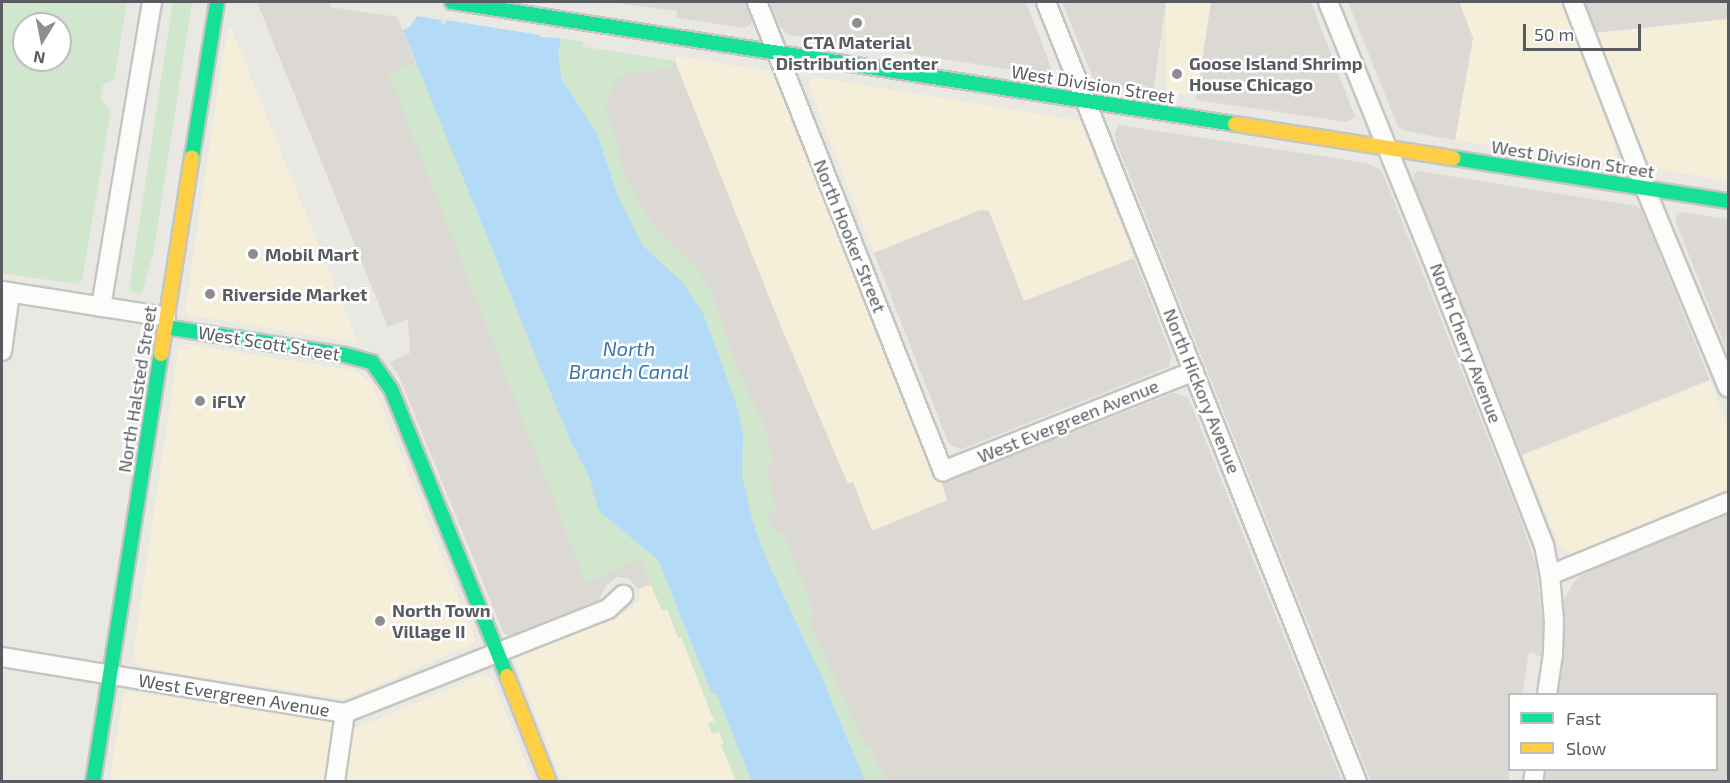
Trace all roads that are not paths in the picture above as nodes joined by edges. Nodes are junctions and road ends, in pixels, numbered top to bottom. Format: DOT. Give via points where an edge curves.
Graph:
graph roads {
  1 [pos="152,2"];
  2 [pos="216,2"];
  3 [pos="452,2"];
  4 [pos="757,2"];
  5 [pos="1046,2"];
  6 [pos="1328,2"];
  7 [pos="1574,2"];
  8 [pos="777,52"];
  9 [pos="1085,101"];
  10 [pos="1387,148"];
  11 [pos="1645,188"];
  12 [pos="1728,201"];
  13 [pos="6,292"];
  14 [pos="101,307"];
  15 [pos="166,322"];
  16 [pos="2,351"];
  17 [pos="1194,371"];
  18 [pos="1728,387"];
  19 [pos="943,471"];
  20 [pos="1728,502"];
  21 [pos="1550,575"];
  22 [pos="623,594"];
  23 [pos="497,652"];
  24 [pos="2,657"];
  25 [pos="110,674"];
  26 [pos="1547,693"];
  27 [pos="345,713"];
  28 [pos="93,782"];
  29 [pos="335,782"];
  30 [pos="549,782"];
  31 [pos="1357,782"];
  1 -- 14 [label="street"];
  2 -- 15 [label="main road, North Halsted Street"];
  3 -- 8 [label="main road, West Division Street"];
  4 -- 8 [label="street, North Hooker Street"];
  5 -- 9 [label="street, North Hickory Avenue"];
  6 -- 10 [label="street, North Cherry Avenue"];
  7 -- 11 [label="street"];
  8 -- 9 [label="main road, West Division Street"];
  8 -- 19 [label="street, North Hooker Street"];
  9 -- 10 [label="main road, West Division Street"];
  9 -- 17 [label="street, North Hickory Avenue"];
  10 -- 11 [label="main road, West Division Street"];
  10 -- 21 [label="street, North Cherry Avenue" via="1539,531"];
  11 -- 12 [label="main road, West Division Street"];
  11 -- 18 [label="street"];
  13 -- 14 [label="street, West Scott Street"];
  13 -- 16 [label="street"];
  14 -- 15 [label="street, West Scott Street"];
  15 -- 23 [label="main road, West Scott Street" via="372,362 391,389"];
  15 -- 25 [label="main road, North Halsted Street"];
  17 -- 19 [label="street, West Evergreen Avenue"];
  17 -- 31 [label="street, North Hickory Avenue"];
  20 -- 21 [label="street"];
  21 -- 26 [label="street, North Cherry Avenue" via="1554,645"];
  22 -- 23 [label="street, West Evergreen Avenue" via="608,609"];
  23 -- 27 [label="street, West Evergreen Avenue"];
  23 -- 30 [label="main road"];
  24 -- 25 [label="street, West Evergreen Avenue"];
  25 -- 27 [label="street, West Evergreen Avenue"];
  25 -- 28 [label="main road, North Halsted Street"];
  27 -- 29 [label="street"];
}
